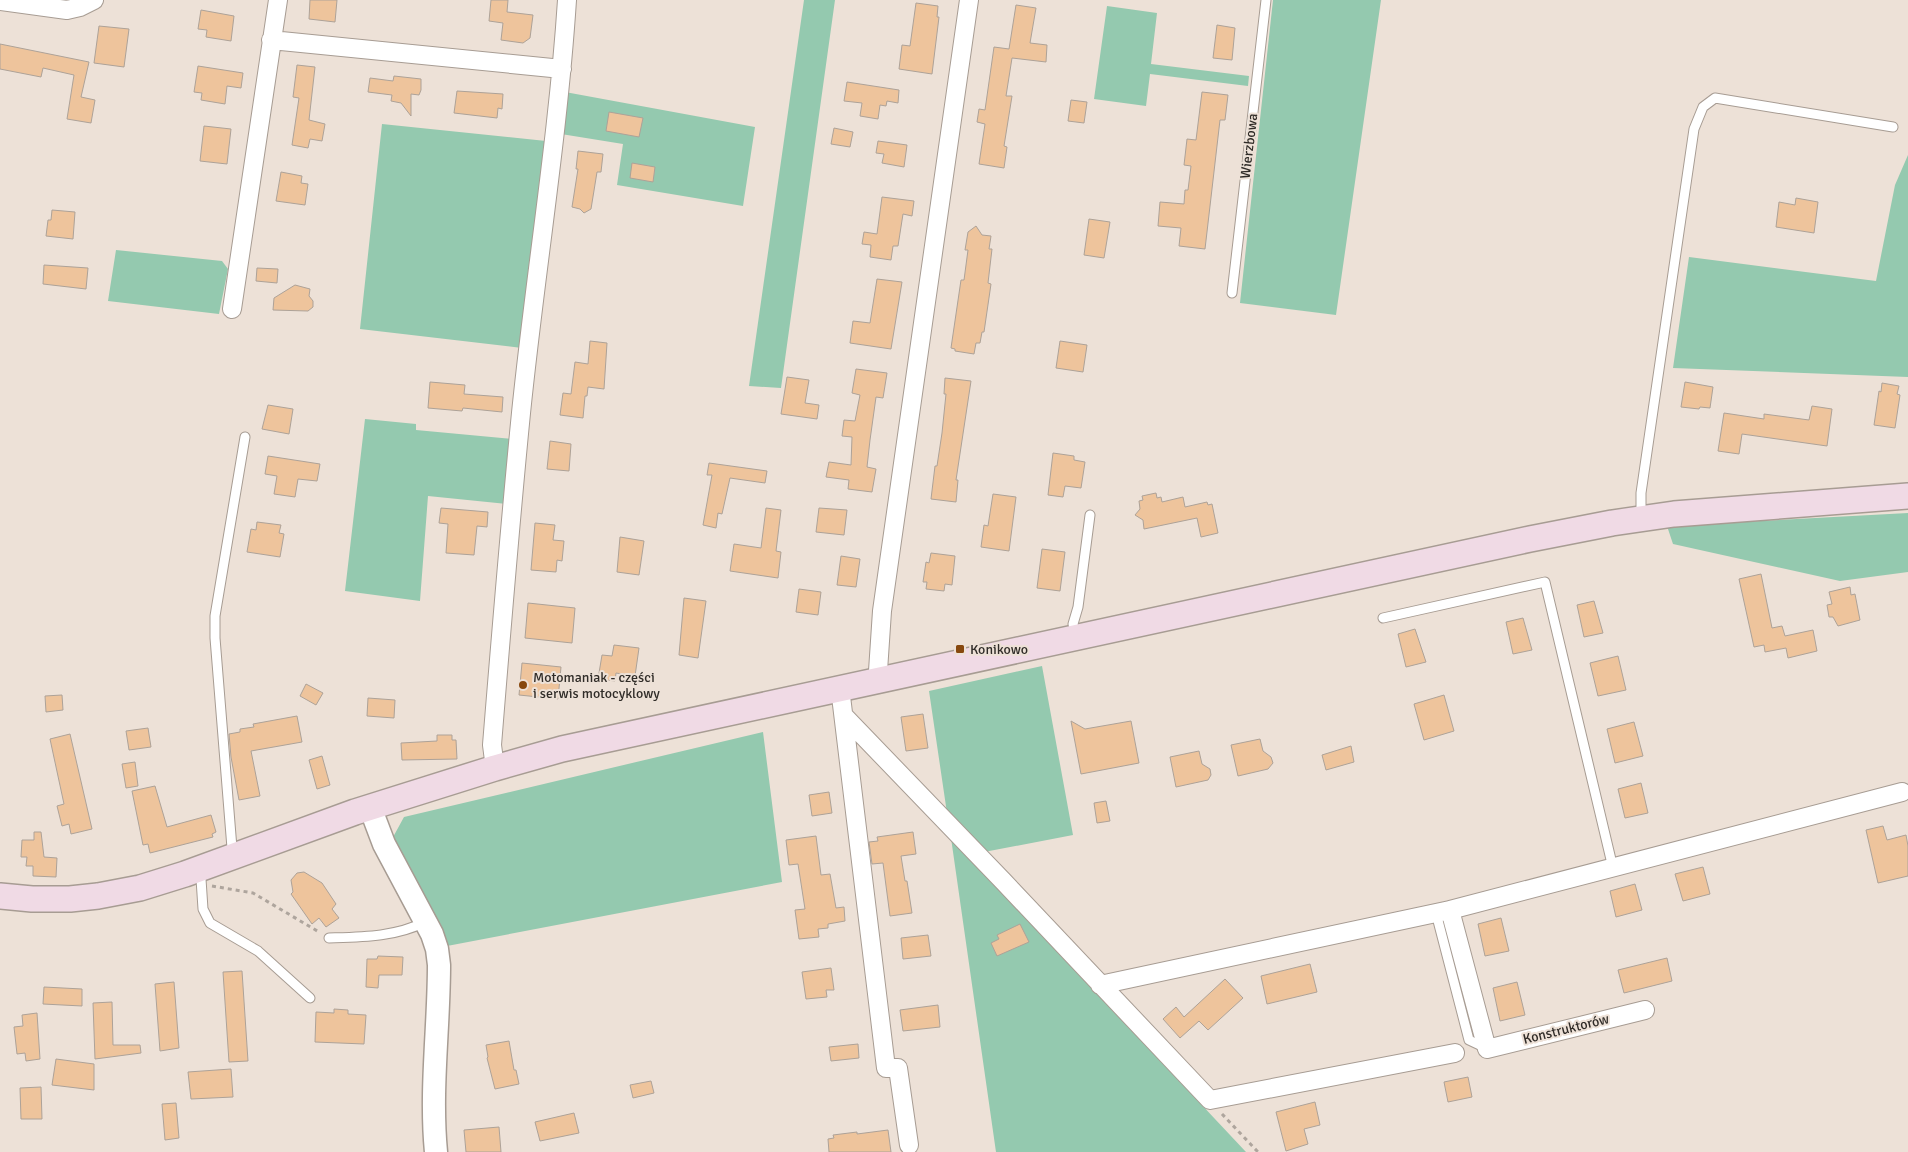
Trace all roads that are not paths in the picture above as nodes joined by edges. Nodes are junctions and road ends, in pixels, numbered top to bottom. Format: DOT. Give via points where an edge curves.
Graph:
graph roads {
  1 [pos="94,0"];
  2 [pos="278,0"];
  3 [pos="567,0"];
  4 [pos="969,0"];
  5 [pos="1266,0"];
  6 [pos="0,1"];
  7 [pos="271,40"];
  8 [pos="562,69"];
  9 [pos="1893,127"];
  10 [pos="1232,292"];
  11 [pos="232,309"];
  12 [pos="245,437"];
  13 [pos="1908,496"];
  14 [pos="1090,515"];
  15 [pos="1641,518"];
  16 [pos="1383,618"];
  17 [pos="1076,637"];
  18 [pos="879,680"];
  19 [pos="840,688"];
  20 [pos="844,716"];
  21 [pos="495,768"];
  22 [pos="1902,792"];
  23 [pos="370,807"];
  24 [pos="234,856"];
  25 [pos="1613,868"];
  26 [pos="199,874"];
  27 [pos="0,896"];
  28 [pos="1443,912"];
  29 [pos="425,922"];
  30 [pos="329,938"];
  31 [pos="1100,985"];
  32 [pos="310,998"];
  33 [pos="1645,1010"];
  34 [pos="1455,1052"];
  35 [pos="910,1145"];
  36 [pos="436,1152"];
  1 -- 6 [label="street" via="68,10"];
  2 -- 7 [label="street"];
  3 -- 8 [label="street"];
  4 -- 18 [label="street" via="882,611"];
  5 -- 10 [label="lane, Wierzbowa"];
  7 -- 8 [label="street"];
  7 -- 11 [label="street"];
  8 -- 21 [label="street" via="521,413 492,745"];
  9 -- 15 [label="lane" via="1715,98 1703,106 1694,129 1641,493"];
  12 -- 24 [label="lane" via="214,616"];
  13 -- 15 [label="main road"];
  14 -- 17 [label="lane" via="1073,624"];
  15 -- 17 [label="main road"];
  16 -- 25 [label="lane" via="1545,582"];
  17 -- 18 [label="main road"];
  18 -- 19 [label="main road"];
  19 -- 20 [label="street"];
  19 -- 21 [label="main road" via="592,742"];
  20 -- 31 [label="street"];
  20 -- 35 [label="street" via="886,1068 898,1068"];
  21 -- 23 [label="main road"];
  22 -- 25 [label="street"];
  23 -- 24 [label="main road"];
  23 -- 29 [label="street" via="384,844"];
  24 -- 26 [label="main road"];
  25 -- 28 [label="street"];
  26 -- 27 [label="main road" via="98,896 48,899"];
  26 -- 32 [label="lane" via="203,909 210,923 258,951"];
  28 -- 31 [label="street"];
  28 -- 33 [label="street, Konstruktorów" via="1486,1048"];
  29 -- 30 [label="lane" via="408,930"];
  29 -- 36 [label="street" via="437,949 439,965"];
  31 -- 34 [label="street" via="1210,1100"];
}
